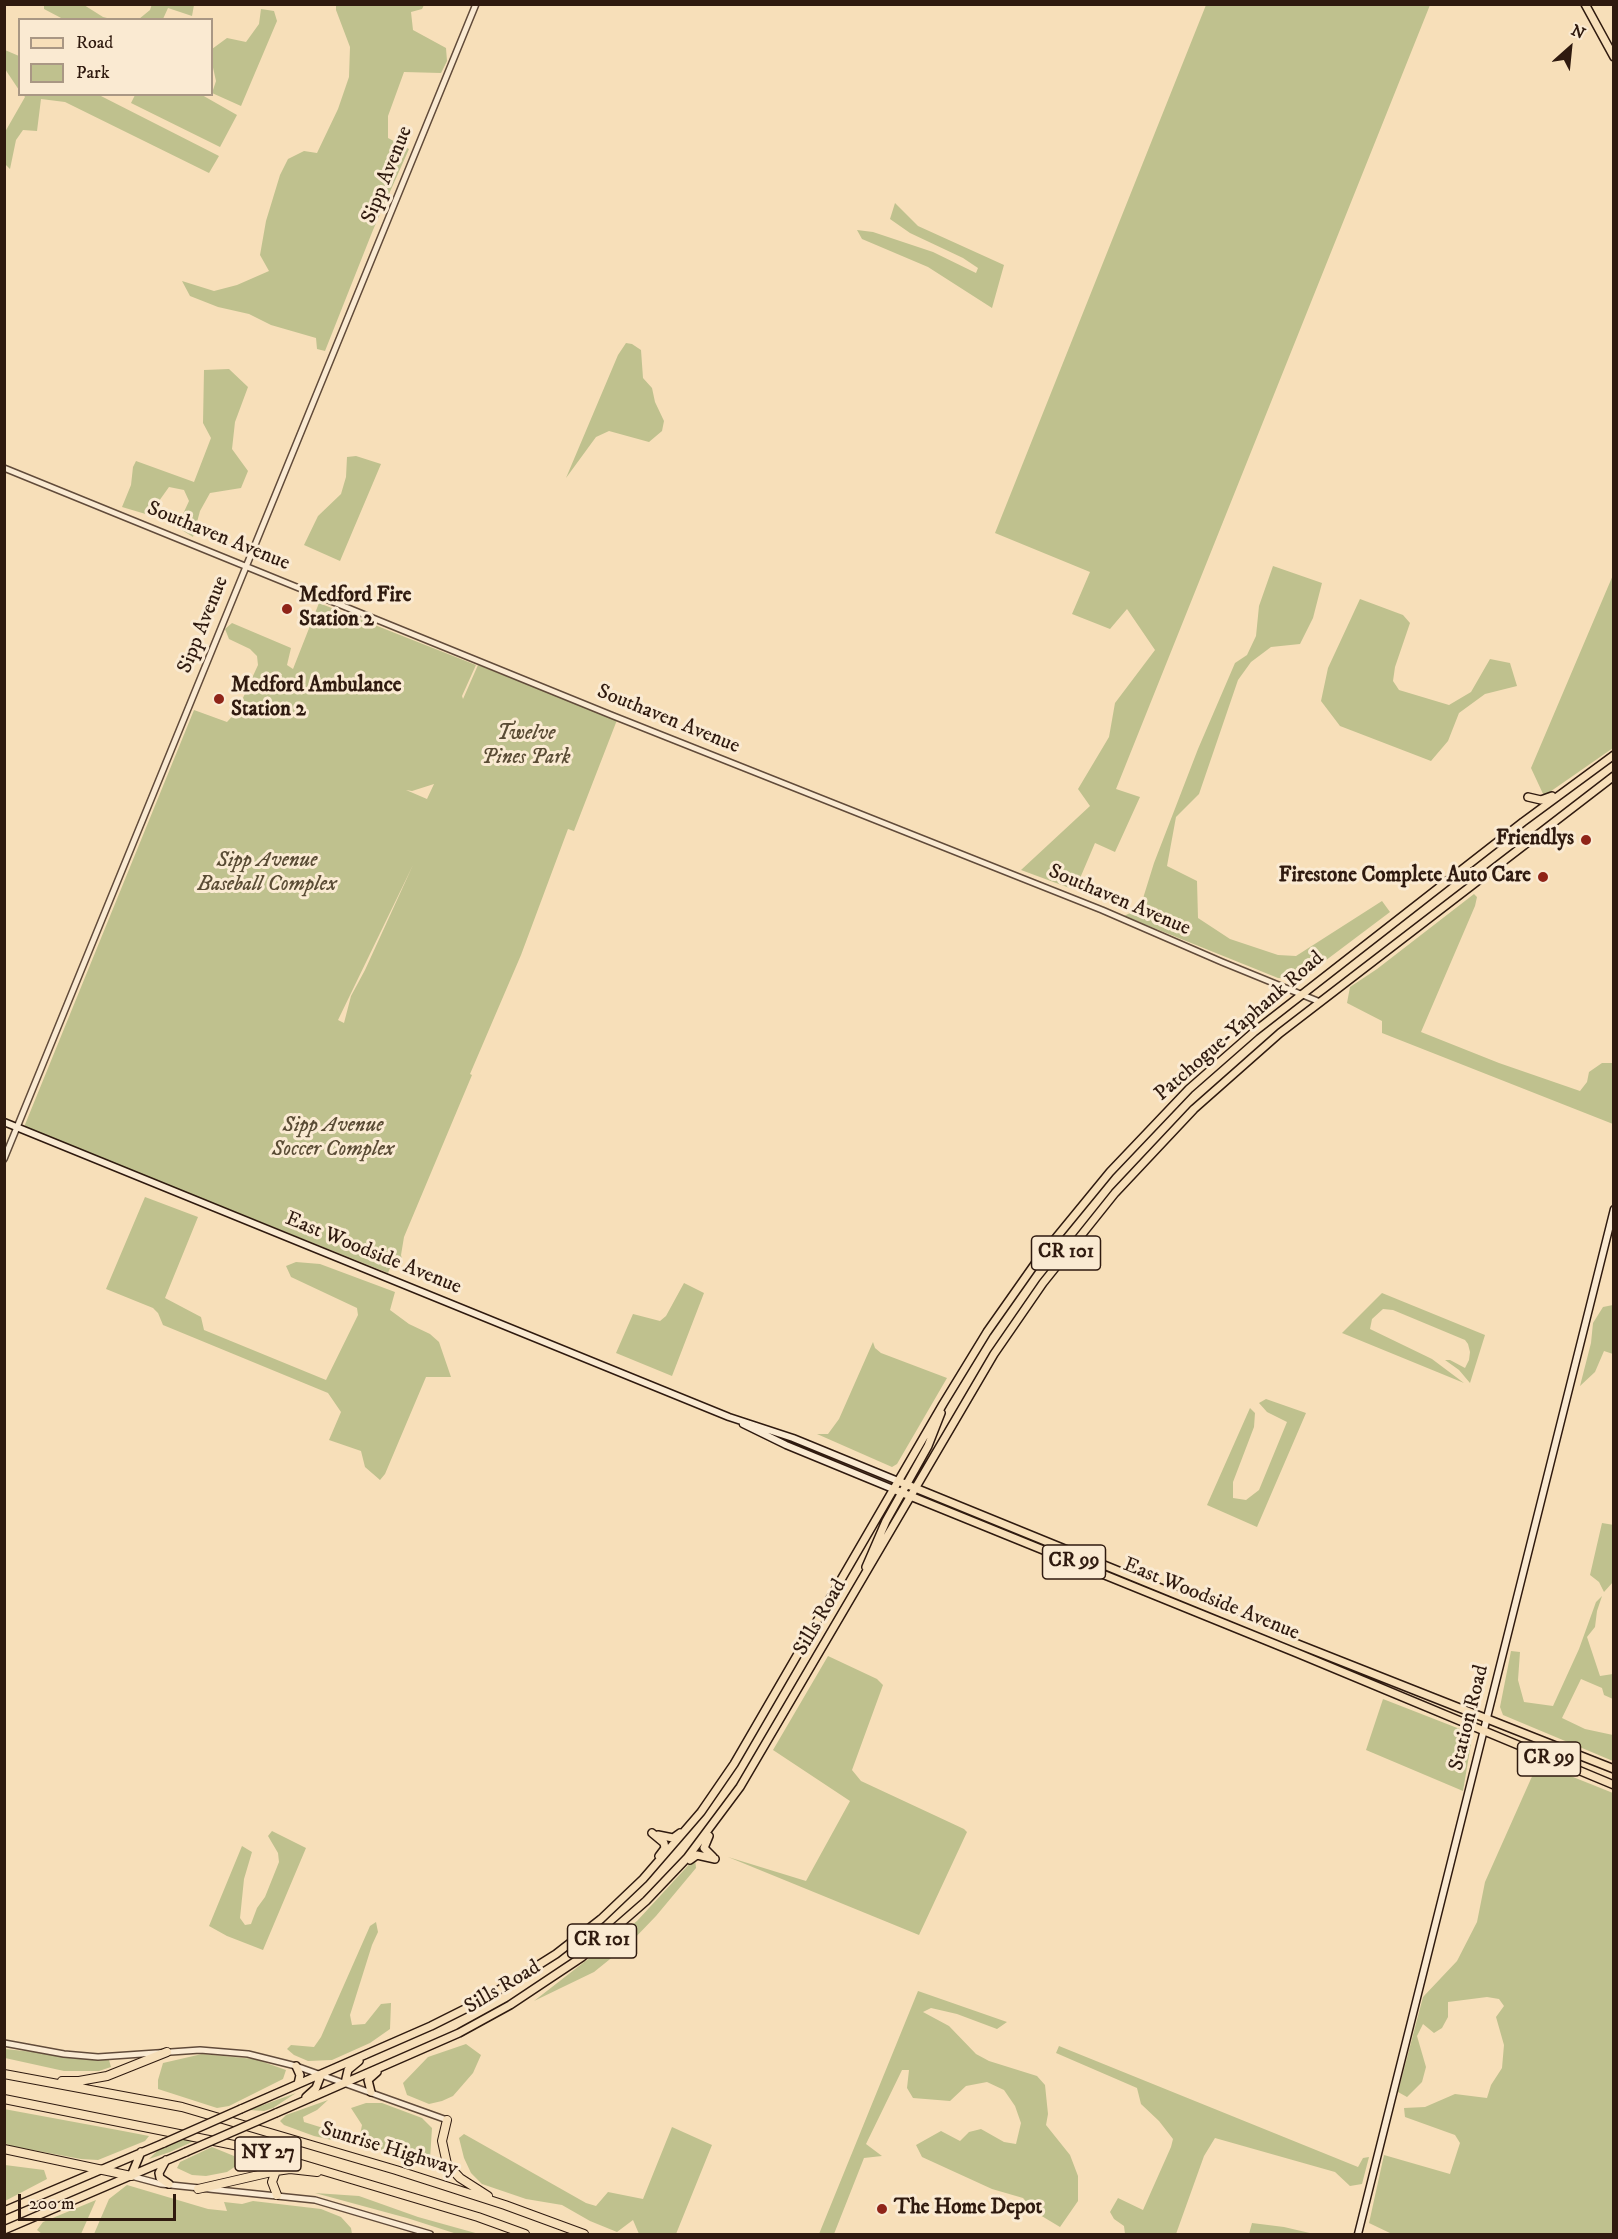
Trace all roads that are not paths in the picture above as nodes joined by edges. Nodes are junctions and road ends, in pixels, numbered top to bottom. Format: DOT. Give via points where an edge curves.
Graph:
graph roads {
  1 [pos="476,4"];
  2 [pos="1585,4"];
  3 [pos="1614,57"];
  4 [pos="4,468"];
  5 [pos="246,567"];
  6 [pos="1614,755"];
  7 [pos="1614,776"];
  8 [pos="1572,785"];
  9 [pos="1528,797"];
  10 [pos="1301,994"];
  11 [pos="1320,1002"];
  12 [pos="4,1122"];
  13 [pos="18,1127"];
  14 [pos="4,1159"];
  15 [pos="1614,1209"];
  16 [pos="943,1404"];
  17 [pos="729,1417"];
  18 [pos="898,1481"];
  19 [pos="907,1484"];
  20 [pos="915,1488"];
  21 [pos="894,1489"];
  22 [pos="902,1493"];
  23 [pos="910,1496"];
  24 [pos="858,1586"];
  25 [pos="1488,1719"];
  26 [pos="1485,1733"];
  27 [pos="1614,1769"];
  28 [pos="1614,1785"];
  29 [pos="724,1811"];
  30 [pos="701,1812"];
  31 [pos="621,1900"];
  32 [pos="646,1901"];
  33 [pos="4,2043"];
  34 [pos="379,2049"];
  35 [pos="167,2052"];
  36 [pos="406,2056"];
  37 [pos="296,2066"];
  38 [pos="4,2074"];
  39 [pos="321,2074"];
  40 [pos="42,2081"];
  41 [pos="345,2083"];
  42 [pos="298,2084"];
  43 [pos="371,2092"];
  44 [pos="4,2099"];
  45 [pos="299,2103"];
  46 [pos="447,2120"];
  47 [pos="4,2149"];
  48 [pos="141,2152"];
  49 [pos="166,2160"];
  50 [pos="101,2169"];
  51 [pos="276,2171"];
  52 [pos="337,2174"];
  53 [pos="131,2176"];
  54 [pos="169,2184"];
  55 [pos="198,2189"];
  56 [pos="278,2195"];
  57 [pos="505,2205"];
  58 [pos="4,2211"];
  59 [pos="4,2230"];
  60 [pos="430,2235"];
  61 [pos="525,2235"];
  62 [pos="584,2235"];
  63 [pos="1358,2235"];
  1 -- 5 [label="street, Sipp Avenue"];
  2 -- 3 [label="main road"];
  4 -- 5 [label="street, Southaven Avenue"];
  5 -- 10 [label="street, Southaven Avenue" via="1102,910"];
  5 -- 13 [label="street, Sipp Avenue"];
  6 -- 8 [label="main road, Patchogue-Yaphank Road / CR 101"];
  7 -- 11 [label="main road, Patchogue-Yaphank Road / CR 101"];
  8 -- 9 [label="main road" via="1544,800"];
  8 -- 10 [label="main road, Patchogue-Yaphank Road / CR 101"];
  10 -- 11 [label="street, Southaven Avenue"];
  10 -- 16 [label="main road, Patchogue-Yaphank Road / CR 101" via="1189,1089 1110,1172 1020,1285"];
  11 -- 20 [label="main road, Patchogue-Yaphank Road / CR 101" via="1194,1109 1096,1215 1009,1330"];
  12 -- 13 [label="main road, East Woodside Avenue / CR 99"];
  13 -- 14 [label="street, Sipp Avenue"];
  13 -- 17 [label="main road, East Woodside Avenue / CR 99"];
  15 -- 25 [label="main road, Station Road"];
  16 -- 18 [label="main road, Patchogue-Yaphank Road / CR 101"];
  16 -- 19 [label="main road" via="940,1418"];
  17 -- 18 [label="main road, East Woodside Avenue / CR 99" via="793,1438"];
  17 -- 21 [label="main road, East Woodside Avenue / CR 99" via="778,1442"];
  18 -- 19 [label="main road, East Woodside Avenue / CR 99"];
  18 -- 21 [label="main road, Sills Road / CR 101"];
  19 -- 20 [label="main road, East Woodside Avenue / CR 99"];
  19 -- 22 [label="main road"];
  20 -- 23 [label="main road, Sills Road / CR 101"];
  20 -- 25 [label="main road, East Woodside Avenue / CR 99"];
  21 -- 22 [label="main road, East Woodside Avenue / CR 99"];
  21 -- 30 [label="main road, Sills Road / CR 101" via="748,1741"];
  22 -- 23 [label="main road, East Woodside Avenue / CR 99"];
  22 -- 24 [label="main road"];
  23 -- 24 [label="main road, Sills Road / CR 101"];
  23 -- 26 [label="main road, East Woodside Avenue / CR 99"];
  24 -- 29 [label="main road, Sills Road / CR 101"];
  25 -- 26 [label="main road, Station Road"];
  25 -- 27 [label="main road, East Woodside Avenue / CR 99"];
  26 -- 28 [label="main road, East Woodside Avenue / CR 99"];
  26 -- 63 [label="main road, Station Road"];
  29 -- 32 [label="main road, Sills Road / CR 101"];
  29 -- 32 [label="main road" via="705,1845 716,1859 695,1856 663,1890"];
  30 -- 31 [label="main road, Sills Road / CR 101"];
  30 -- 31 [label="main road" via="673,1838 652,1833 664,1843 664,1850"];
  31 -- 34 [label="main road, Sills Road / CR 101" via="563,1949 508,1986"];
  32 -- 36 [label="main road, Sills Road / CR 101" via="582,1957 535,1990 459,2033"];
  33 -- 35 [label="street" via="86,2056"];
  34 -- 39 [label="main road, Sills Road / CR 101"];
  34 -- 41 [label="main road" via="350,2067"];
  35 -- 37 [label="street" via="236,2052"];
  35 -- 40 [label="highway" via="107,2076"];
  36 -- 41 [label="main road, Sills Road / CR 101"];
  36 -- 43 [label="main road" via="371,2076"];
  37 -- 39 [label="street"];
  37 -- 42 [label="main road"];
  38 -- 40 [label="highway, Sunrise Highway / NY 27"];
  39 -- 41 [label="street"];
  39 -- 42 [label="main road, Sills Road / CR 101"];
  39 -- 45 [label="main road" via="316,2088"];
  40 -- 57 [label="highway, Sunrise Highway / NY 27" via="182,2107"];
  41 -- 43 [label="street"];
  41 -- 45 [label="main road, Sills Road / CR 101"];
  42 -- 48 [label="main road, Sills Road / CR 101, bridge"];
  43 -- 46 [label="street"];
  44 -- 52 [label="highway, Sunrise Highway / NY 27" via="244,2147"];
  45 -- 49 [label="main road, Sills Road / CR 101, bridge"];
  46 -- 57 [label="highway" via="442,2147 451,2169 466,2183"];
  47 -- 50 [label="highway"];
  48 -- 50 [label="main road, Sills Road / CR 101"];
  48 -- 53 [label="main road"];
  49 -- 53 [label="main road, Sills Road / CR 101"];
  49 -- 54 [label="main road" via="159,2174"];
  50 -- 53 [label="highway"];
  50 -- 58 [label="main road, Sills Road / CR 101"];
  51 -- 52 [label="highway"];
  51 -- 55 [label="highway"];
  51 -- 56 [label="highway" via="272,2182"];
  52 -- 61 [label="highway, Sunrise Highway / NY 27"];
  53 -- 54 [label="street"];
  53 -- 59 [label="main road, Sills Road / CR 101"];
  54 -- 55 [label="street"];
  55 -- 56 [label="street"];
  56 -- 60 [label="street" via="326,2202"];
  57 -- 62 [label="highway, Sunrise Highway / NY 27"];
}
